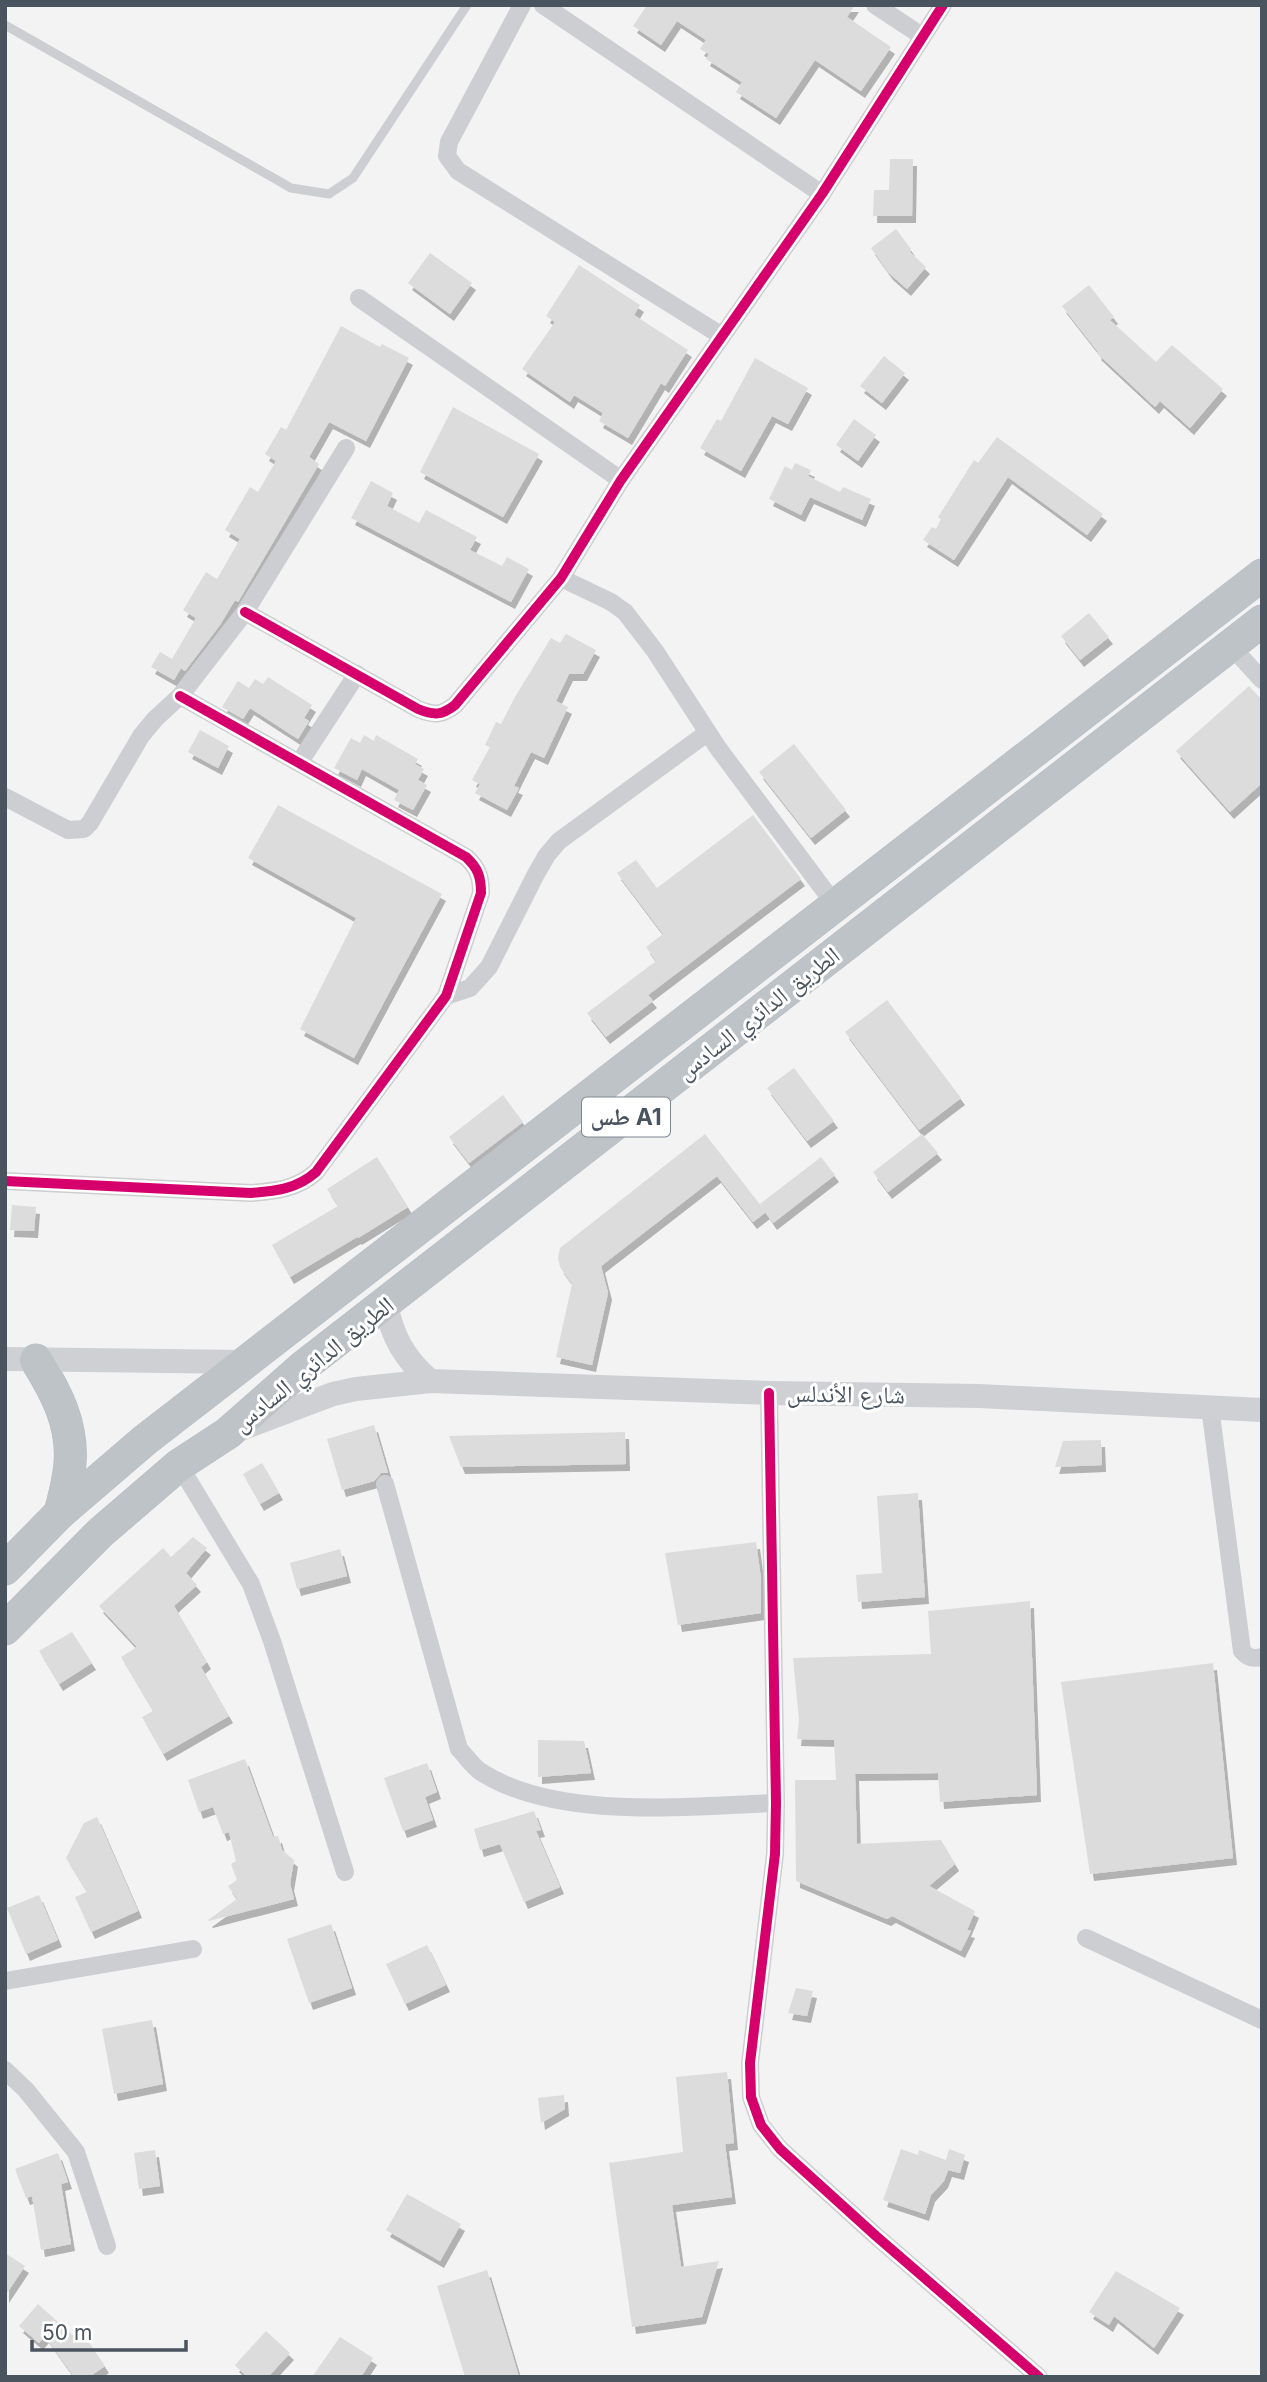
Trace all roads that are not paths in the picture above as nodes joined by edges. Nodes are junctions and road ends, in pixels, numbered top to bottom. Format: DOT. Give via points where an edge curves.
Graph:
graph roads {
  1 [pos="467,5"];
  2 [pos="523,5"];
  3 [pos="543,5"];
  4 [pos="875,5"];
  5 [pos="943,5"];
  6 [pos="5,25"];
  7 [pos="922,36"];
  8 [pos="822,194"];
  9 [pos="359,298"];
  10 [pos="722,336"];
  11 [pos="346,447"];
  12 [pos="621,480"];
  13 [pos="561,578"];
  14 [pos="1260,579"];
  15 [pos="245,612"];
  16 [pos="1262,621"];
  17 [pos="1231,646"];
  18 [pos="357,674"];
  19 [pos="1262,680"];
  20 [pos="180,696"];
  21 [pos="707,733"];
  22 [pos="299,763"];
  23 [pos="5,797"];
  24 [pos="836,906"];
  25 [pos="446,996"];
  26 [pos="5,1181"];
  27 [pos="386,1304"];
  28 [pos="21,1359"];
  29 [pos="246,1362"];
  30 [pos="430,1381"];
  31 [pos="769,1393"];
  32 [pos="1210,1407"];
  33 [pos="1262,1410"];
  34 [pos="228,1433"];
  35 [pos="179,1465"];
  36 [pos="385,1484"];
  37 [pos="60,1513"];
  38 [pos="5,1569"];
  39 [pos="5,1629"];
  40 [pos="1262,1657"];
  41 [pos="776,1802"];
  42 [pos="345,1872"];
  43 [pos="1086,1938"];
  44 [pos="193,1950"];
  45 [pos="5,1981"];
  46 [pos="1262,2020"];
  47 [pos="5,2070"];
  48 [pos="107,2246"];
  49 [pos="1039,2377"];
  1 -- 6 [label="lane" via="353,178 329,194 291,188"];
  2 -- 10 [label="street" via="449,142 447,156 458,171"];
  3 -- 8 [label="street"];
  4 -- 7 [label="street"];
  5 -- 7 [label="street"];
  7 -- 8 [label="street"];
  8 -- 10 [label="street"];
  9 -- 12 [label="street"];
  10 -- 12 [label="street"];
  11 -- 15 [label="street"];
  12 -- 13 [label="street"];
  13 -- 18 [label="street" via="470,689 443,714 418,709"];
  13 -- 21 [label="street" via="625,612"];
  14 -- 24 [label="highway, الطريق الدائري السادس / طس A1"];
  15 -- 18 [label="street"];
  15 -- 20 [label="street"];
  16 -- 17 [label="highway, الطريق الدائري السادس / طس A1"];
  17 -- 19 [label="street"];
  17 -- 27 [label="highway, الطريق الدائري السادس / طس A1"];
  18 -- 22 [label="street"];
  20 -- 22 [label="street"];
  20 -- 23 [label="street" via="141,736 84,829 68,830"];
  21 -- 24 [label="street"];
  21 -- 25 [label="street" via="559,841 547,855 480,980"];
  22 -- 25 [label="street" via="475,866 481,893"];
  24 -- 29 [label="highway, الطريق الدائري السادس / طس A1"];
  25 -- 26 [label="street" via="304,1182 251,1192"];
  27 -- 30 [label="main road" via="401,1349"];
  27 -- 34 [label="highway, الطريق الدائري السادس / طس A1" via="304,1366"];
  28 -- 29 [label="main road"];
  28 -- 37 [label="highway" via="62,1407 70,1436 70,1464"];
  29 -- 37 [label="highway, الطريق الدائري السادس / طس A1"];
  30 -- 31 [label="main road, شارع الأندلس"];
  30 -- 34 [label="main road, شارع الأندلس" via="333,1394"];
  31 -- 32 [label="main road, شارع الأندلس" via="979,1396"];
  31 -- 41 [label="street"];
  32 -- 33 [label="main road, شارع الأندلس"];
  32 -- 40 [label="street" via="1242,1651"];
  34 -- 35 [label="highway, الطريق الدائري السادس / طس A1"];
  35 -- 39 [label="highway, الطريق الدائري السادس / طس A1" via="100,1532"];
  35 -- 42 [label="street" via="251,1584"];
  36 -- 41 [label="street" via="459,1749 479,1771 515,1789 585,1805"];
  37 -- 38 [label="highway, الطريق الدائري السادس / طس A1"];
  41 -- 49 [label="street" via="775,1854 750,2063 751,2097 761,2125 780,2149"];
  43 -- 46 [label="street"];
  44 -- 45 [label="street"];
  47 -- 48 [label="street" via="76,2152"];
}
